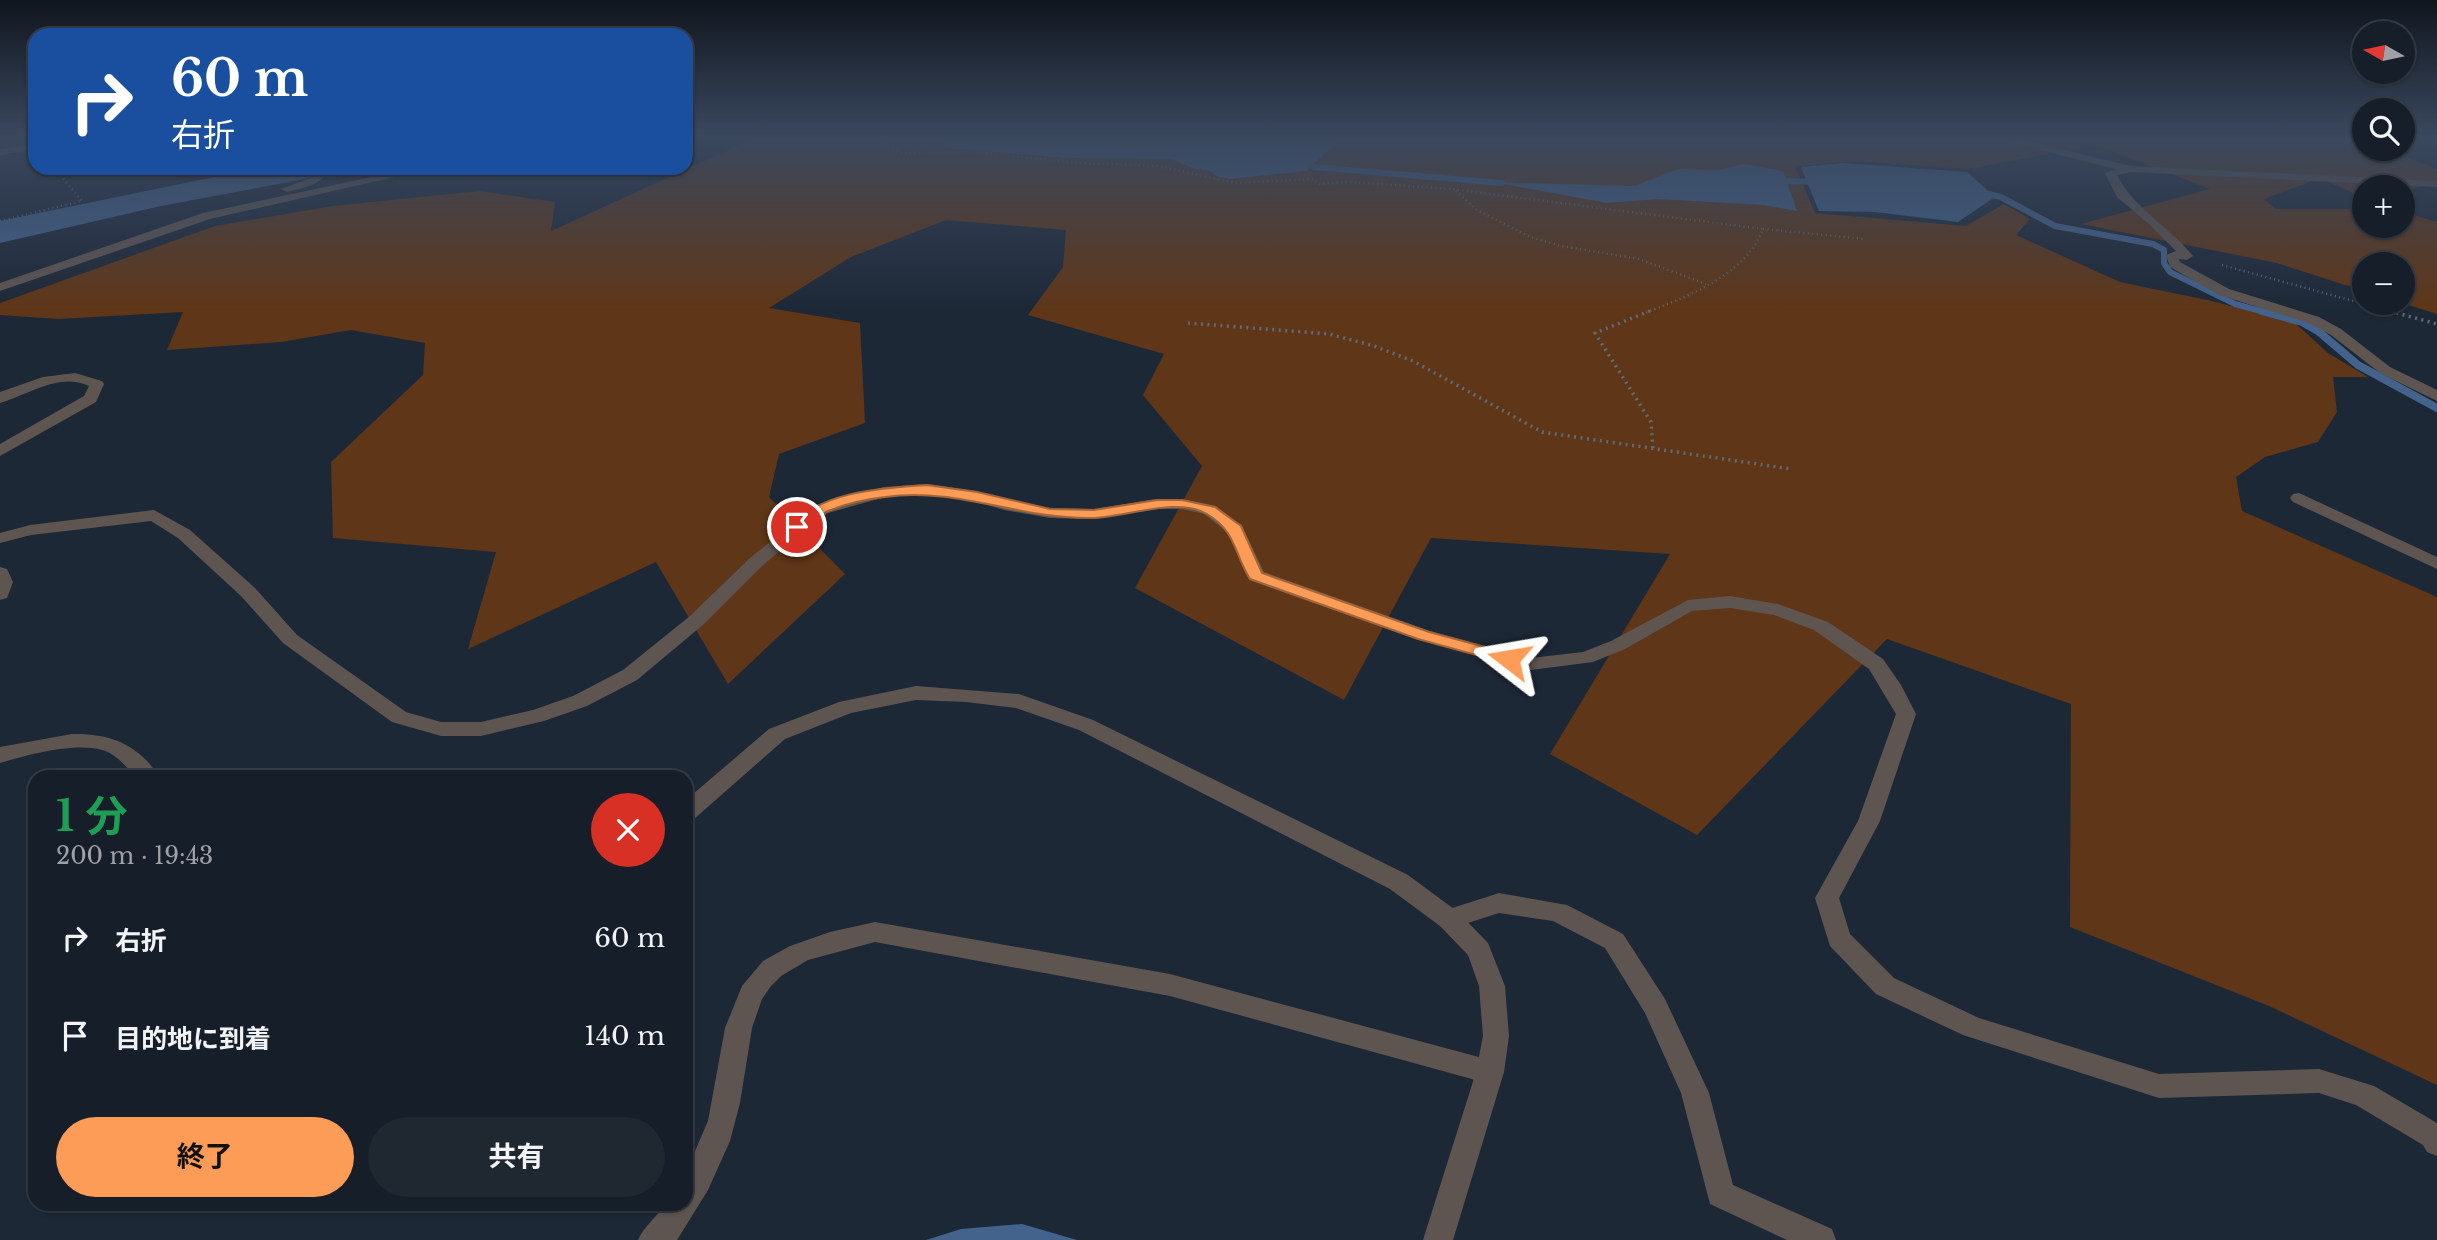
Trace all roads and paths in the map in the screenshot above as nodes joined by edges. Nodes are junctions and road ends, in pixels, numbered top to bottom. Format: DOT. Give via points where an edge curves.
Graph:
graph roads {
  1 [pos="76,194"];
  2 [pos="271,194"];
  3 [pos="309,194"];
  4 [pos="1458,194"];
  5 [pos="1485,194"];
  6 [pos="2120,194"];
  7 [pos="207,216"];
  8 [pos="0,221"];
  9 [pos="1763,229"];
  10 [pos="1866,239"];
  11 [pos="2187,256"];
  12 [pos="1707,284"];
  13 [pos="0,287"];
  14 [pos="1188,323"];
  15 [pos="2437,324"];
  16 [pos="2437,396"];
  17 [pos="0,398"];
  18 [pos="1653,449"];
  19 [pos="0,451"];
  20 [pos="1791,470"];
  21 [pos="2299,498"];
  22 [pos="0,538"];
  23 [pos="2437,564"];
  24 [pos="0,573"];
  25 [pos="0,594"];
  26 [pos="0,755"];
  27 [pos="142,770"];
  28 [pos="693,807"];
  29 [pos="1449,919"];
  30 [pos="1490,1072"];
  31 [pos="2437,1143"];
  32 [pos="693,1188"];
  33 [pos="678,1211"];
  34 [pos="653,1240"];
  35 [pos="1438,1240"];
  36 [pos="1822,1240"];
  1 -- 8 [label="path" via="82,201"];
  2 -- 7 [label="street"];
  3 -- 7 [label="street"];
  4 -- 12 [label="path" via="1477,210 1530,237 1639,259"];
  5 -- 9 [label="path"];
  6 -- 11 [label="street"];
  7 -- 13 [label="street"];
  9 -- 10 [label="path"];
  9 -- 12 [label="path" via="1757,247"];
  11 -- 15 [label="path"];
  11 -- 16 [label="street" via="2172,255 2174,264 2224,292 2314,320 2385,370"];
  12 -- 18 [label="path" via="1595,333 1651,422"];
  14 -- 18 [label="path" via="1329,334 1374,346 1413,361 1542,432"];
  17 -- 19 [label="street" via="18,388 55,379 88,378 97,384 91,399"];
  18 -- 20 [label="path"];
  21 -- 23 [label="street"];
  22 -- 31 [label="street" via="154,515 184,534 248,592 290,639 399,717 441,729 481,729 537,716 580,701 630,675 822,509 894,491 939,491 1050,513 1094,514 1157,504 1210,510 1236,530 1256,576 1423,635 1531,664 1586,658 1688,606 1730,602 1778,610 1821,626 1876,664 1906,714 1869,821 1827,898 1839,939 1885,986 1972,1027 2159,1086 2319,1081 2364,1095 2433,1136"];
  24 -- 25 [label="street" via="4,582"];
  26 -- 27 [label="street" via="57,743 107,743 127,753"];
  28 -- 29 [label="street" via="777,734 846,706 916,694 1019,701 1086,725 1399,882"];
  29 -- 30 [label="street" via="1479,950 1492,986 1496,1036"];
  29 -- 36 [label="street" via="1499,903 1558,912 1614,940 1656,1007 1695,1093 1721,1194"];
  30 -- 32 [label="street" via="1170,985 874,932 795,955 763,977 742,1012 723,1120"];
  30 -- 35 [label="street"];
  33 -- 34 [label="street"];
}
